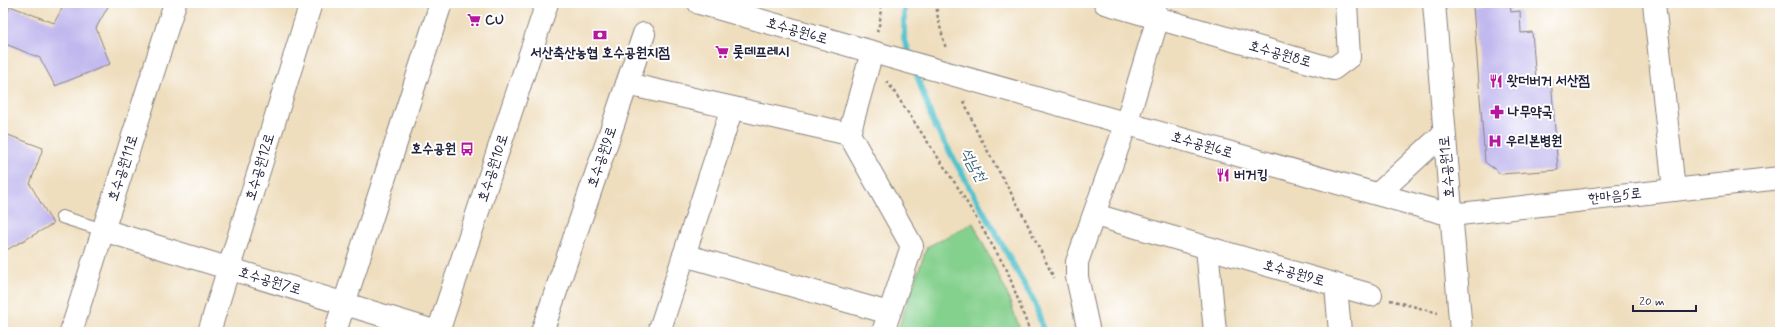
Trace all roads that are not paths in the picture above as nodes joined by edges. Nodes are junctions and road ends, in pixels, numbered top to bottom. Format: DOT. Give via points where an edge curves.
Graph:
graph roads {
  1 [pos="175,3"];
  2 [pos="311,3"];
  3 [pos="547,3"];
  4 [pos="699,3"];
  5 [pos="1105,3"];
  6 [pos="1346,3"];
  7 [pos="1434,3"];
  8 [pos="1654,3"];
  9 [pos="435,5"];
  10 [pos="1155,10"];
  11 [pos="644,34"];
  12 [pos="872,52"];
  13 [pos="627,84"];
  14 [pos="732,108"];
  15 [pos="1126,124"];
  16 [pos="1444,133"];
  17 [pos="849,134"];
  18 [pos="1780,178"];
  19 [pos="1674,190"];
  20 [pos="1378,194"];
  21 [pos="1451,214"];
  22 [pos="1094,215"];
  23 [pos="62,217"];
  24 [pos="103,230"];
  25 [pos="1207,248"];
  26 [pos="684,254"];
  27 [pos="228,268"];
  28 [pos="1336,286"];
  29 [pos="1371,295"];
  30 [pos="344,304"];
  31 [pos="886,322"];
  32 [pos="1460,325"];
  33 [pos="71,332"];
  34 [pos="209,332"];
  35 [pos="335,332"];
  36 [pos="437,332"];
  37 [pos="542,332"];
  38 [pos="659,332"];
  39 [pos="1089,332"];
  40 [pos="1215,332"];
  41 [pos="1340,332"];
  1 -- 24 [label="street, 호수공원11로"];
  2 -- 27 [label="street, 호수공원12로"];
  3 -- 36 [label="street, 호수공원10로"];
  4 -- 12 [label="street, 호수공원6로"];
  5 -- 10 [label="street, 호수공원8로"];
  6 -- 10 [label="street, 호수공원8로" via="1349,57 1333,69"];
  7 -- 16 [label="street, 호수공원1로"];
  8 -- 19 [label="street"];
  9 -- 30 [label="street"];
  10 -- 15 [label="street" via="1155,28"];
  11 -- 13 [label="street, 호수공원9로"];
  12 -- 15 [label="street, 호수공원6로"];
  12 -- 17 [label="street"];
  13 -- 14 [label="street"];
  13 -- 37 [label="street, 호수공원9로"];
  14 -- 17 [label="street"];
  14 -- 26 [label="street"];
  15 -- 20 [label="street, 호수공원6로"];
  15 -- 22 [label="street"];
  16 -- 20 [label="street"];
  16 -- 21 [label="street, 호수공원1로"];
  17 -- 31 [label="street" via="912,246"];
  18 -- 19 [label="street, 한마음5로"];
  19 -- 21 [label="street, 한마음5로"];
  20 -- 21 [label="street, 호수공원6로"];
  21 -- 32 [label="street, 호수공원1로"];
  22 -- 25 [label="street, 호수공원9로"];
  22 -- 39 [label="street" via="1077,262 1077,277"];
  23 -- 24 [label="lane"];
  24 -- 27 [label="street, 호수공원7로"];
  24 -- 33 [label="street, 호수공원11로"];
  25 -- 28 [label="street, 호수공원9로"];
  25 -- 40 [label="street"];
  26 -- 31 [label="street"];
  26 -- 38 [label="street"];
  27 -- 30 [label="street, 호수공원7로"];
  27 -- 34 [label="street, 호수공원12로"];
  28 -- 29 [label="street"];
  28 -- 41 [label="street, 호수공원9로"];
  30 -- 35 [label="street"];
  30 -- 36 [label="street, 호수공원7로"];
}
